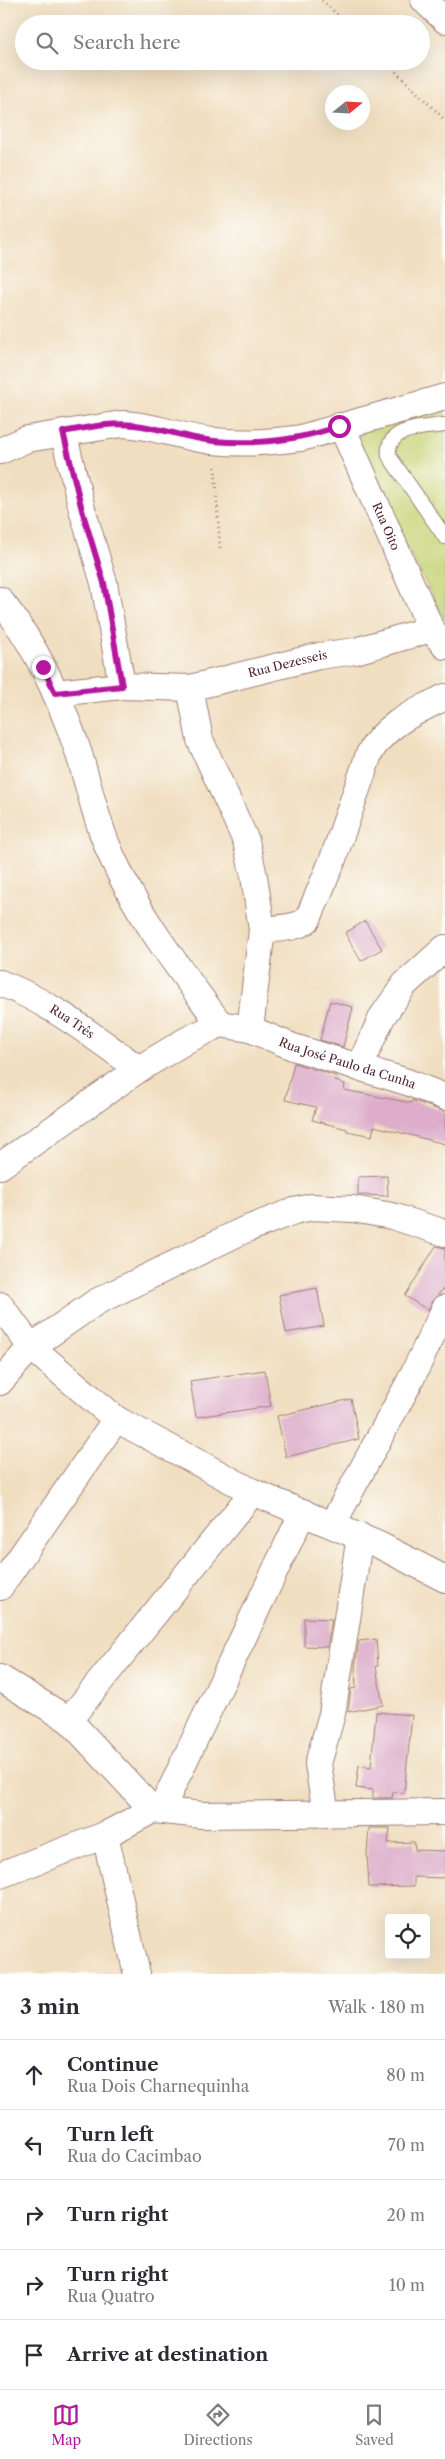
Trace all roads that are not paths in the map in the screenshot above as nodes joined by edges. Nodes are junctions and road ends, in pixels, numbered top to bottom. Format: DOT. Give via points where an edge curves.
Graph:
graph roads {
  1 [pos="424,0"];
  2 [pos="445,20"];
  3 [pos="445,397"];
  4 [pos="445,425"];
  5 [pos="339,426"];
  6 [pos="63,432"];
  7 [pos="0,451"];
  8 [pos="445,537"];
  9 [pos="0,600"];
  10 [pos="438,638"];
  11 [pos="122,686"];
  12 [pos="190,688"];
  13 [pos="55,693"];
  14 [pos="445,697"];
  15 [pos="262,930"];
  16 [pos="445,948"];
  17 [pos="0,984"];
  18 [pos="220,1024"];
  19 [pos="250,1029"];
  20 [pos="359,1068"];
  21 [pos="139,1069"];
  22 [pos="445,1097"];
  23 [pos="1,1163"];
  24 [pos="445,1233"];
  25 [pos="0,1305"];
  26 [pos="445,1308"];
  27 [pos="31,1347"];
  28 [pos="0,1382"];
  29 [pos="116,1420"];
  30 [pos="253,1492"];
  31 [pos="303,1512"];
  32 [pos="332,1525"];
  33 [pos="360,1536"];
  34 [pos="445,1579"];
  35 [pos="0,1587"];
  36 [pos="0,1678"];
  37 [pos="69,1720"];
  38 [pos="157,1810"];
  39 [pos="445,1812"];
  40 [pos="326,1814"];
  41 [pos="105,1835"];
  42 [pos="3,1871"];
  43 [pos="137,1974"];
  1 -- 2 [label="street"];
  3 -- 5 [label="street"];
  4 -- 8 [label="lane" via="400,432 390,442 388,450"];
  5 -- 6 [label="street" via="281,441 213,441 122,424"];
  5 -- 10 [label="street, Rua Oito"];
  6 -- 7 [label="street" via="27,439"];
  6 -- 11 [label="street" via="104,583"];
  9 -- 13 [label="street" via="32,642"];
  10 -- 12 [label="street, Rua Dezesseis" via="320,656"];
  11 -- 12 [label="street, Rua Dezesseis"];
  11 -- 13 [label="street, Rua Dezesseis"];
  12 -- 15 [label="street" via="200,740 246,841"];
  13 -- 18 [label="street" via="77,749 112,858 160,942"];
  14 -- 15 [label="street" via="398,721 376,740 308,919 294,926"];
  15 -- 19 [label="street"];
  16 -- 20 [label="street" via="406,984 382,1017"];
  17 -- 21 [label="street, Rua Três" via="25,992"];
  18 -- 19 [label="street, Rua José Paulo da Cunha"];
  18 -- 21 [label="street" via="186,1040"];
  19 -- 20 [label="street, Rua José Paulo da Cunha" via="293,1048"];
  20 -- 22 [label="street, Rua José Paulo da Cunha"];
  21 -- 23 [label="street"];
  24 -- 27 [label="street" via="392,1216 352,1209 312,1207 294,1210 242,1231 96,1302"];
  25 -- 27 [label="street"];
  26 -- 32 [label="street"];
  27 -- 28 [label="street"];
  27 -- 29 [label="street"];
  29 -- 30 [label="street"];
  29 -- 35 [label="street"];
  30 -- 31 [label="street"];
  30 -- 37 [label="street"];
  31 -- 32 [label="street"];
  31 -- 38 [label="street"];
  32 -- 33 [label="street"];
  33 -- 34 [label="street"];
  33 -- 40 [label="street" via="332,1714 318,1764"];
  36 -- 37 [label="street"];
  37 -- 38 [label="street"];
  38 -- 40 [label="street" via="204,1815"];
  38 -- 41 [label="street"];
  39 -- 40 [label="street"];
  41 -- 42 [label="street"];
  41 -- 43 [label="street"];
}
